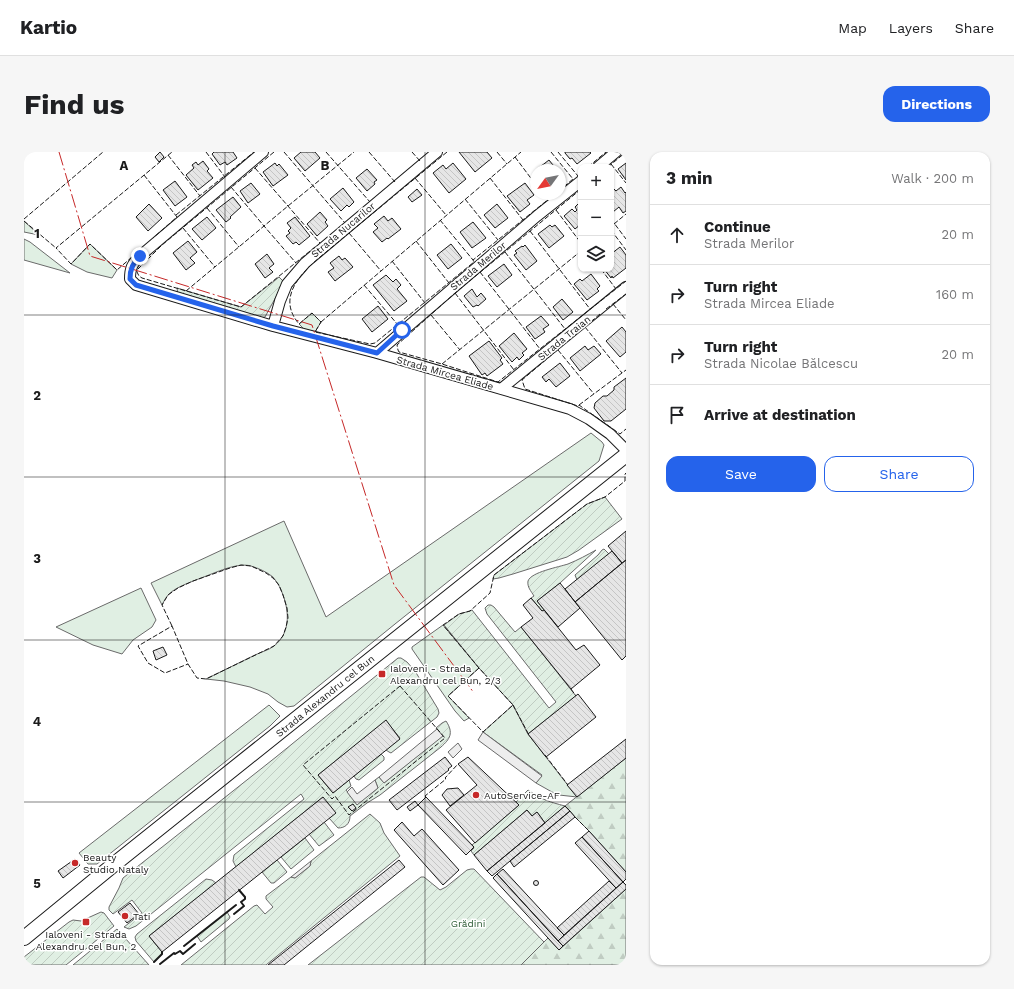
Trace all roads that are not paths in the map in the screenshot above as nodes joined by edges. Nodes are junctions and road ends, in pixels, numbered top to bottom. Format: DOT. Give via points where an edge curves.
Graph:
graph roads {
  1 [pos="263,152"];
  2 [pos="437,152"];
  3 [pos="616,152"];
  4 [pos="602,164"];
  5 [pos="578,182"];
  6 [pos="626,287"];
  7 [pos="273,326"];
  8 [pos="377,353"];
  9 [pos="501,389"];
  10 [pos="626,450"];
  11 [pos="626,455"];
  12 [pos="24,938"];
  1 -- 7 [label="street, Strada Mircea Eliade" via="137,259 130,270 130,279 136,285"];
  2 -- 7 [label="street, Strada Nucarilor" via="305,263 287,284"];
  3 -- 4 [label="street"];
  5 -- 8 [label="street, Strada Merilor"];
  6 -- 9 [label="street, Strada Traian"];
  7 -- 8 [label="street, Strada Mircea Eliade"];
  8 -- 9 [label="street, Strada Mircea Eliade"];
  9 -- 10 [label="street, Strada Mircea Eliade" via="570,409 589,418"];
  11 -- 12 [label="main road, Strada Alexandru cel Bun"];
}
